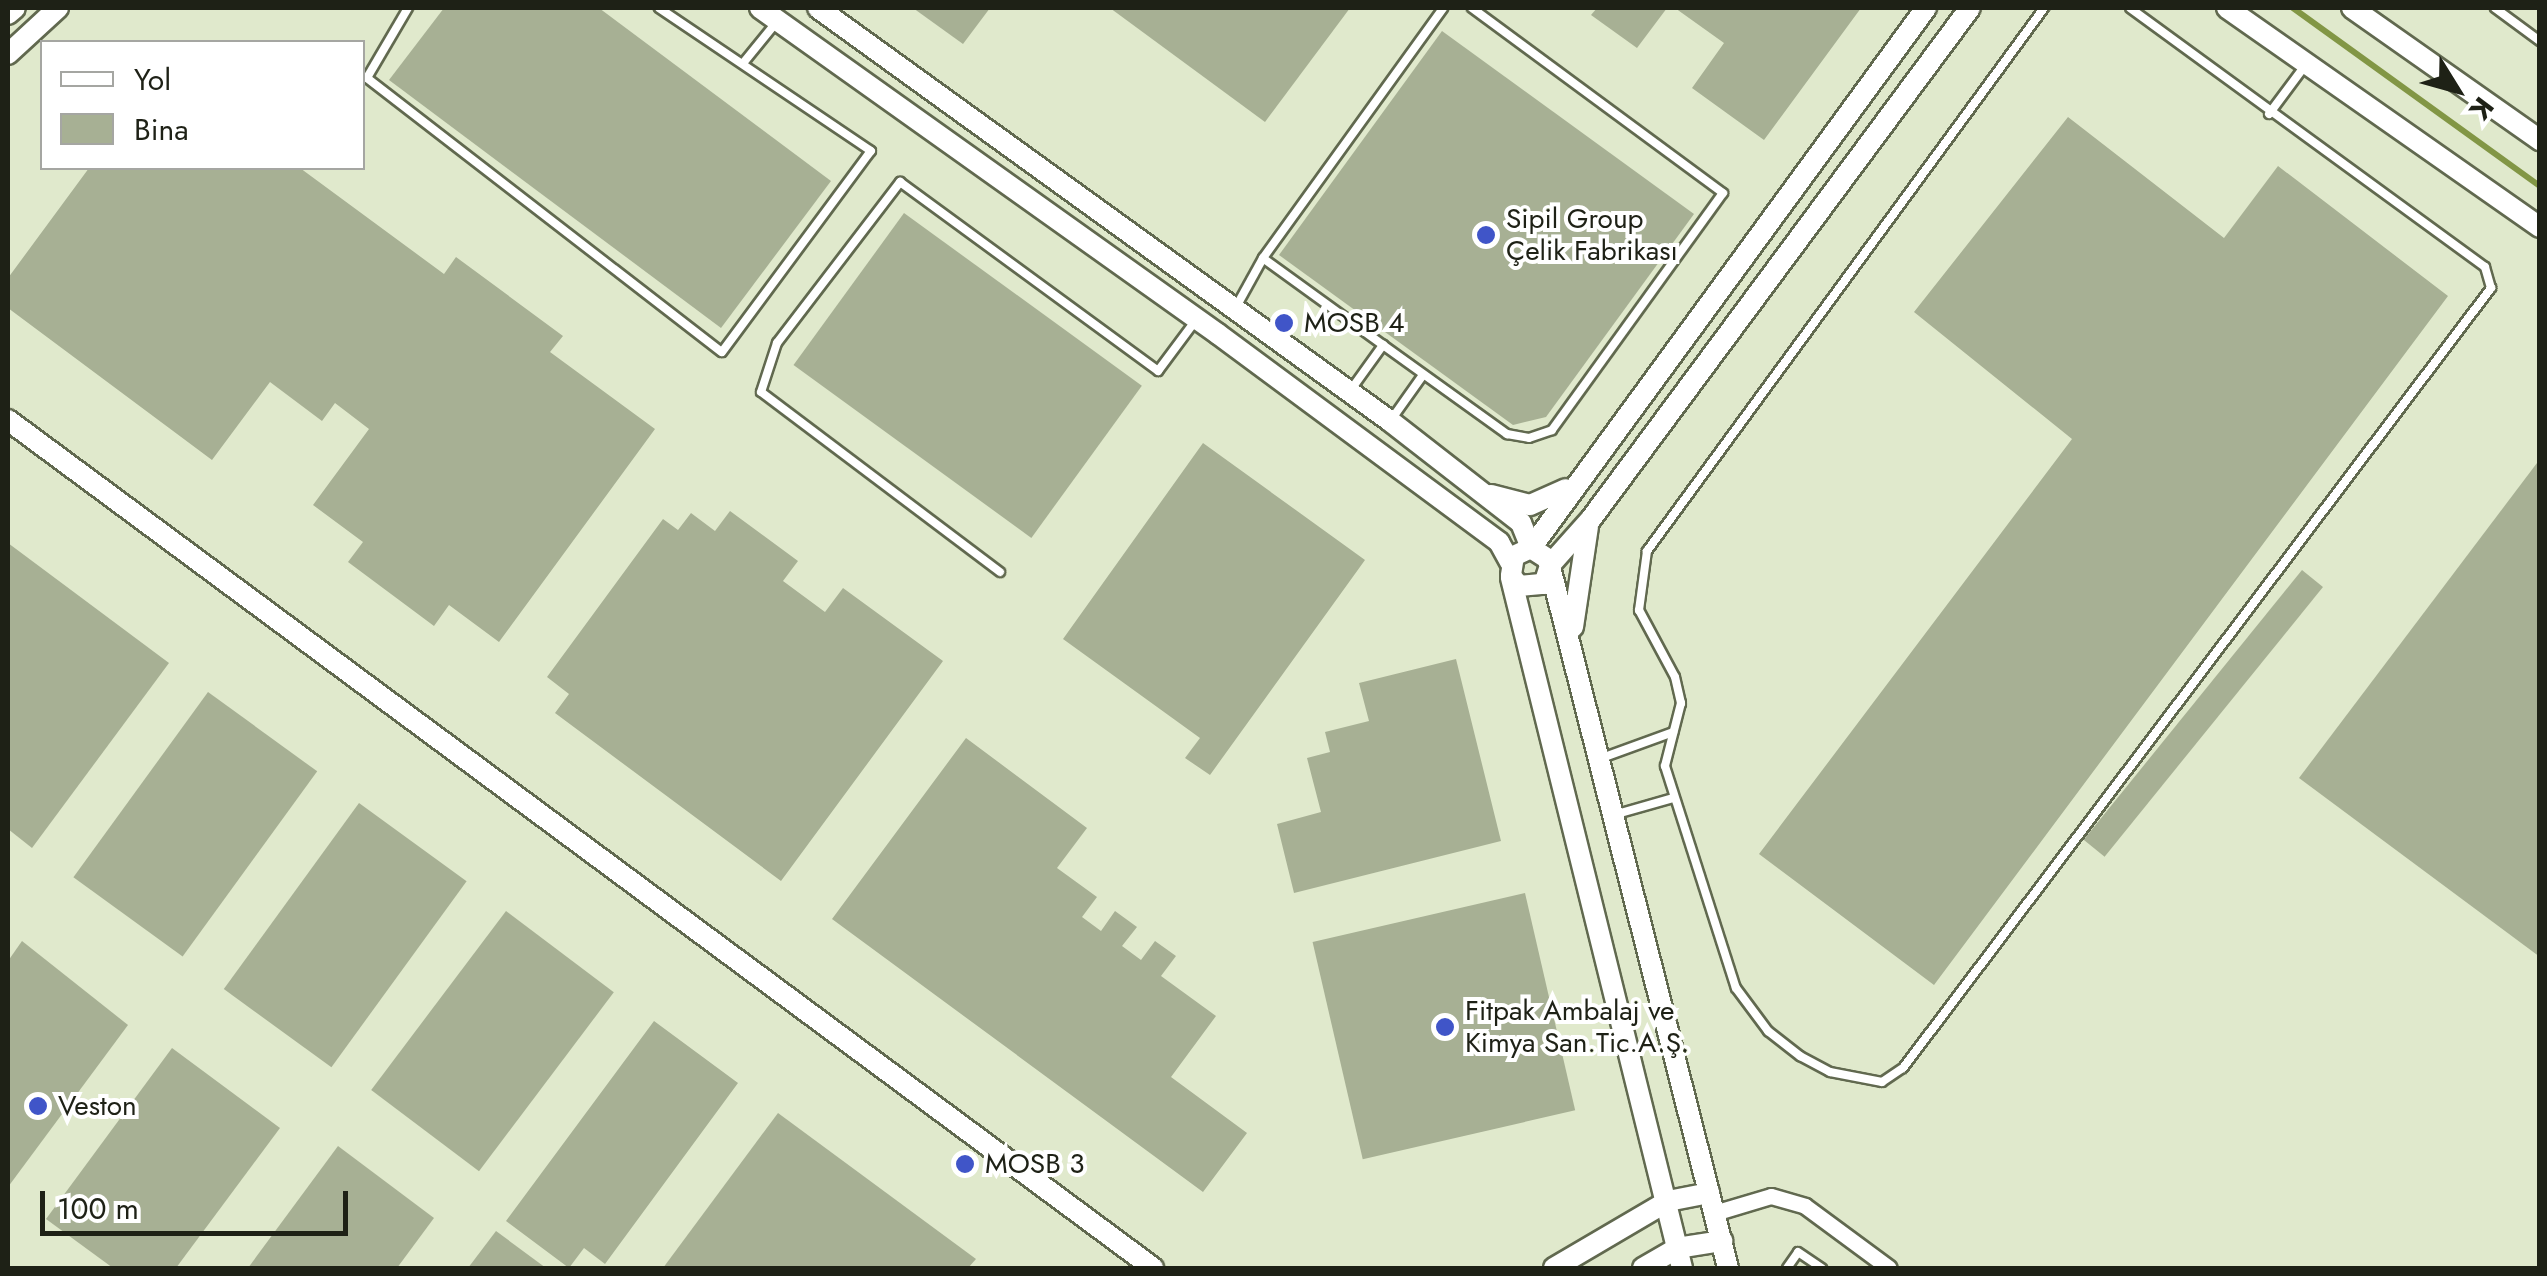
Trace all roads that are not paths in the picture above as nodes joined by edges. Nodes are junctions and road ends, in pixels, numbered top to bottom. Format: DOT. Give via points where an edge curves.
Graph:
graph roads {
  1 [pos="15,8"];
  2 [pos="58,8"];
  3 [pos="408,8"];
  4 [pos="659,8"];
  5 [pos="760,8"];
  6 [pos="818,8"];
  7 [pos="1443,8"];
  8 [pos="1472,8"];
  9 [pos="1926,8"];
  10 [pos="1970,8"];
  11 [pos="2044,8"];
  12 [pos="2130,8"];
  13 [pos="2228,8"];
  14 [pos="2352,8"];
  15 [pos="2495,8"];
  16 [pos="8,14"];
  17 [pos="778,20"];
  18 [pos="2540,41"];
  19 [pos="8,54"];
  20 [pos="744,62"];
  21 [pos="2306,63"];
  22 [pos="2269,114"];
  23 [pos="2540,140"];
  24 [pos="2540,227"];
  25 [pos="1263,258"];
  26 [pos="1234,310"];
  27 [pos="1196,320"];
  28 [pos="1218,334"];
  29 [pos="1382,346"];
  30 [pos="1424,375"];
  31 [pos="1350,391"];
  32 [pos="8,420"];
  33 [pos="1390,421"];
  34 [pos="1576,482"];
  35 [pos="1478,491"];
  36 [pos="1591,519"];
  37 [pos="1531,548"];
  38 [pos="1550,565"];
  39 [pos="1511,569"];
  40 [pos="1000,572"];
  41 [pos="1572,648"];
  42 [pos="1674,732"];
  43 [pos="1598,759"];
  44 [pos="1673,798"];
  45 [pos="1613,816"];
  46 [pos="1668,1200"];
  47 [pos="1711,1203"];
  48 [pos="1722,1241"];
  49 [pos="1680,1258"];
  50 [pos="1154,1268"];
  51 [pos="1554,1268"];
  52 [pos="1643,1268"];
  53 [pos="1728,1268"];
  54 [pos="1787,1268"];
  55 [pos="1822,1268"];
  56 [pos="1889,1268"];
  1 -- 16 [label="street"];
  2 -- 19 [label="street"];
  3 -- 20 [label="lane" via="367,78 722,352 871,152"];
  4 -- 20 [label="lane"];
  5 -- 17 [label="street"];
  6 -- 26 [label="street"];
  7 -- 25 [label="lane"];
  8 -- 30 [label="lane" via="1723,192 1552,430 1529,438 1507,434"];
  9 -- 34 [label="street"];
  10 -- 36 [label="street"];
  11 -- 42 [label="lane" via="1647,551 1640,610 1675,676 1680,703"];
  12 -- 22 [label="lane"];
  13 -- 21 [label="street"];
  14 -- 23 [label="street"];
  15 -- 18 [label="lane"];
  17 -- 20 [label="lane"];
  17 -- 27 [label="street"];
  21 -- 22 [label="lane"];
  21 -- 24 [label="street"];
  22 -- 44 [label="lane" via="2485,267 2491,288 1903,1068 1882,1082 1830,1072 1768,1031 1736,988"];
  25 -- 26 [label="lane"];
  25 -- 29 [label="lane"];
  26 -- 28 [label="street"];
  26 -- 31 [label="street"];
  27 -- 28 [label="street"];
  27 -- 40 [label="lane" via="1158,371 900,182 777,344 761,392"];
  28 -- 39 [label="street" via="1499,542"];
  29 -- 30 [label="lane"];
  29 -- 31 [label="lane"];
  30 -- 33 [label="lane"];
  31 -- 33 [label="street"];
  32 -- 50 [label="street"];
  33 -- 35 [label="street"];
  34 -- 35 [label="street" via="1530,505"];
  34 -- 37 [label="street"];
  35 -- 37 [label="street" via="1521,523"];
  36 -- 38 [label="street"];
  36 -- 41 [label="street" via="1575,588"];
  37 -- 38 [label="street"];
  37 -- 39 [label="street"];
  38 -- 39 [label="street" via="1539,588 1519,586"];
  38 -- 41 [label="street"];
  39 -- 46 [label="street"];
  41 -- 43 [label="street"];
  42 -- 43 [label="lane"];
  42 -- 44 [label="lane" via="1665,766"];
  43 -- 45 [label="street"];
  44 -- 45 [label="lane"];
  45 -- 47 [label="street"];
  46 -- 47 [label="street"];
  46 -- 49 [label="street"];
  46 -- 51 [label="street"];
  47 -- 48 [label="street"];
  47 -- 56 [label="street" via="1771,1196 1805,1206"];
  48 -- 49 [label="street"];
  48 -- 53 [label="street"];
  49 -- 52 [label="street"];
  54 -- 55 [label="lane" via="1798,1252"];
}
